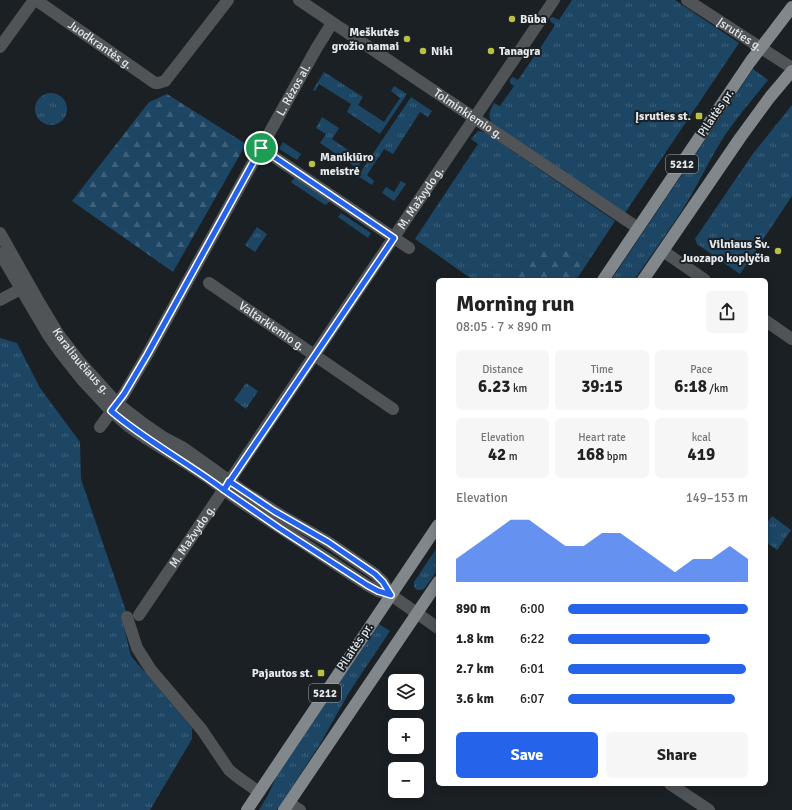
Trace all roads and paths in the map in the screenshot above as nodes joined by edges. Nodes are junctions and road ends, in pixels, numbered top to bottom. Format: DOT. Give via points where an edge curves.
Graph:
graph roads {
  1 [pos="35,0"];
  2 [pos="228,0"];
  3 [pos="299,0"];
  4 [pos="554,0"];
  5 [pos="687,0"];
  6 [pos="792,7"];
  7 [pos="332,23"];
  8 [pos="0,47"];
  9 [pos="761,48"];
  10 [pos="792,69"];
  11 [pos="475,118"];
  12 [pos="261,148"];
  13 [pos="638,228"];
  14 [pos="0,232"];
  15 [pos="394,238"];
  16 [pos="409,248"];
  17 [pos="663,252"];
  18 [pos="0,253"];
  19 [pos="692,276"];
  20 [pos="604,278"];
  21 [pos="644,278"];
  22 [pos="209,283"];
  23 [pos="21,289"];
  24 [pos="0,300"];
  25 [pos="768,322"];
  26 [pos="792,339"];
  27 [pos="314,355"];
  28 [pos="114,407"];
  29 [pos="393,409"];
  30 [pos="100,427"];
  31 [pos="226,486"];
  32 [pos="436,528"];
  33 [pos="436,585"];
  34 [pos="391,595"];
  35 [pos="417,613"];
  36 [pos="139,615"];
  37 [pos="127,617"];
  38 [pos="436,627"];
  39 [pos="673,786"];
  40 [pos="259,792"];
  41 [pos="287,806"];
  42 [pos="246,810"];
  43 [pos="300,810"];
  44 [pos="709,810"];
  1 -- 2 [label="street, Juodkrantės g." via="155,83 165,81"];
  1 -- 8 [label="street"];
  3 -- 7 [label="street, Tolminkiemio g."];
  4 -- 11 [label="street, M. Mažvydo g."];
  5 -- 9 [label="street, Įsruties g."];
  6 -- 9 [label="main road, Pilaitės pr. / 5212"];
  7 -- 11 [label="street, Tolminkiemio g."];
  7 -- 12 [label="street, L. Rėzos al."];
  9 -- 10 [label="street, Įsruties g."];
  9 -- 13 [label="main road, Pilaitės pr. / 5212"];
  10 -- 17 [label="main road, 5212" via="740,138"];
  11 -- 13 [label="street, Tolminkiemio g."];
  11 -- 15 [label="street, M. Mažvydo g."];
  12 -- 15 [label="street"];
  12 -- 28 [label="street, L. Rėzos al." via="147,355"];
  13 -- 20 [label="main road, Pilaitės pr. / 5212"];
  14 -- 28 [label="street, Karaliaučiaus g." via="59,334"];
  15 -- 16 [label="street"];
  15 -- 27 [label="street, M. Mažvydo g."];
  17 -- 19 [label="street"];
  17 -- 21 [label="main road, 5212"];
  18 -- 23 [label="street, Karaliaučiaus g."];
  22 -- 27 [label="street, Valtarkiemio g."];
  23 -- 24 [label="street"];
  23 -- 28 [label="street, Karaliaučiaus g." via="60,352 83,381"];
  25 -- 26 [label="street"];
  27 -- 29 [label="street, Valtarkiemio g."];
  27 -- 31 [label="street, M. Mažvydo g."];
  28 -- 30 [label="street, L. Rėzos al."];
  28 -- 31 [label="street, Karaliaučiaus g." via="182,447 213,469"];
  31 -- 34 [label="street, Karaliaučiaus g." via="279,528 367,585"];
  31 -- 36 [label="street, M. Mažvydo g."];
  32 -- 34 [label="main road, Pilaitės pr. / 5212"];
  33 -- 35 [label="main road, 5212"];
  34 -- 35 [label="street, Karaliaučiaus g."];
  34 -- 40 [label="main road, Pilaitės pr. / 5212"];
  35 -- 38 [label="street, Karaliaučiaus g."];
  35 -- 41 [label="main road, 5212"];
  37 -- 40 [label="street" via="137,648 151,670 202,730 229,770"];
  39 -- 44 [label="street"];
  40 -- 42 [label="main road, Pilaitės pr. / 5212"];
  41 -- 43 [label="street"];
}
